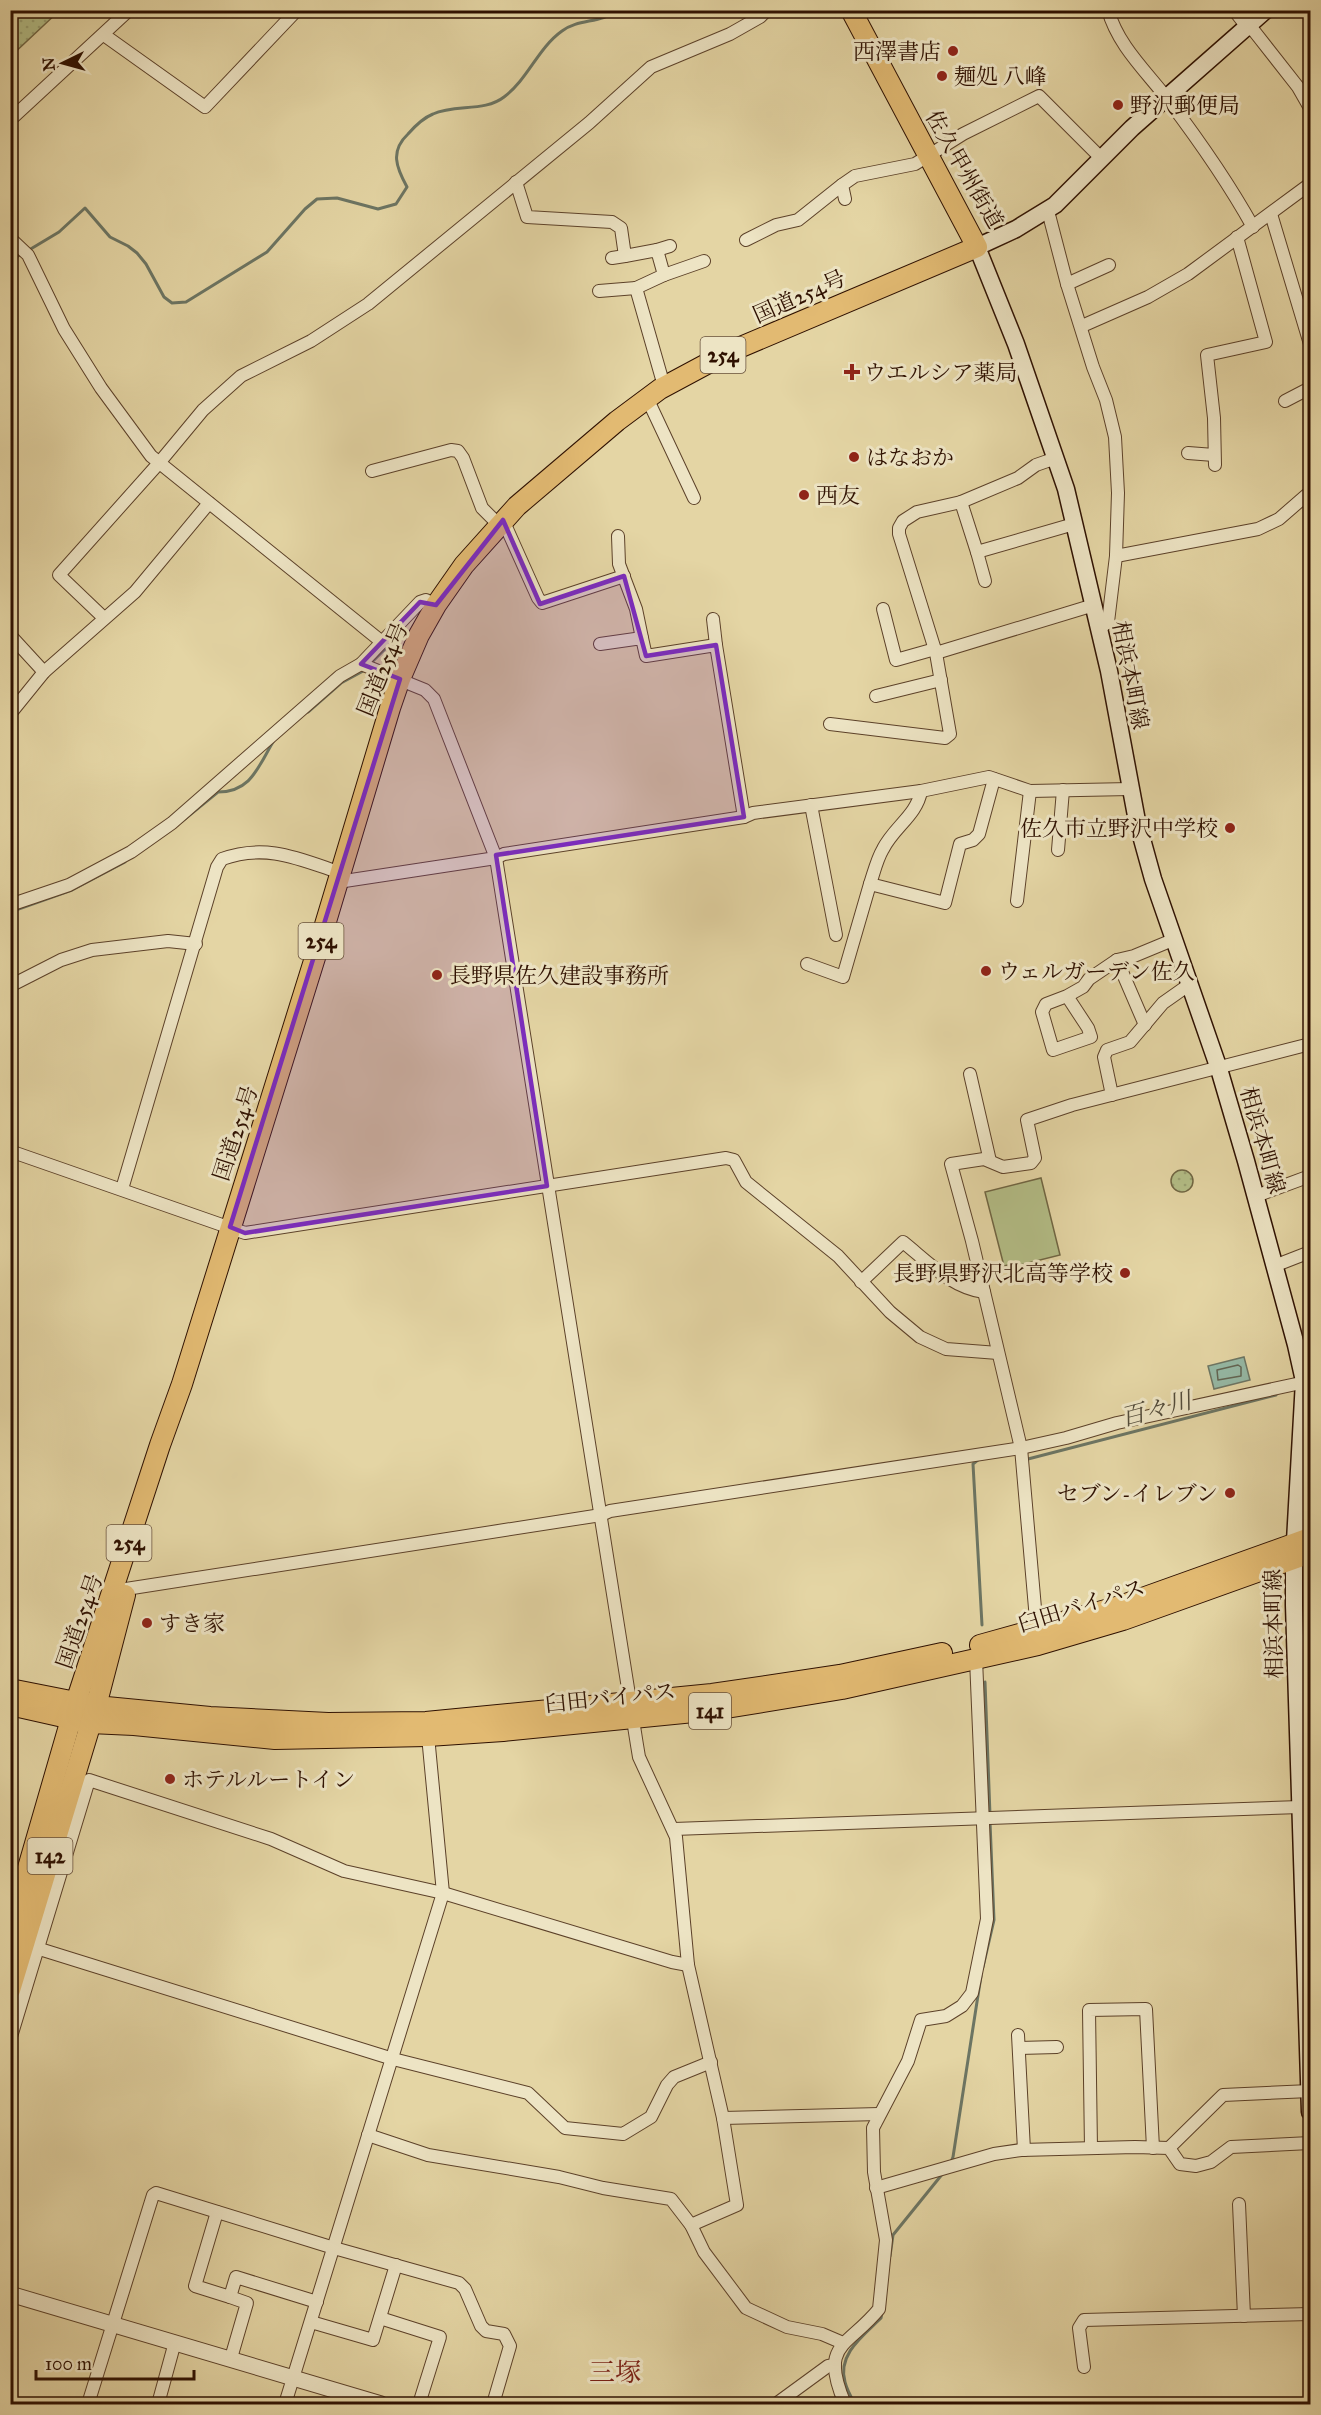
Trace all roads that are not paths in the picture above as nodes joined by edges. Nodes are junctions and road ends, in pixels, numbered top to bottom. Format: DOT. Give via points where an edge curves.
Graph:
graph roads {
  1 [pos="129,10"];
  2 [pos="297,10"];
  3 [pos="767,10"];
  4 [pos="851,10"];
  5 [pos="1108,10"];
  6 [pos="1234,10"];
  7 [pos="1266,10"];
  8 [pos="1247,27"];
  9 [pos="104,34"];
  10 [pos="1166,97"];
  11 [pos="1311,108"];
  12 [pos="10,120"];
  13 [pos="929,156"];
  14 [pos="1101,158"];
  15 [pos="516,182"];
  16 [pos="1311,184"];
  17 [pos="842,185"];
  18 [pos="845,198"];
  19 [pos="1048,211"];
  20 [pos="1271,214"];
  21 [pos="1253,227"];
  22 [pos="1237,237"];
  23 [pos="746,240"];
  24 [pos="670,246"];
  25 [pos="19,247"];
  26 [pos="977,248"];
  27 [pos="657,250"];
  28 [pos="625,256"];
  29 [pos="612,258"];
  30 [pos="704,261"];
  31 [pos="1109,265"];
  32 [pos="664,275"];
  33 [pos="1068,284"];
  34 [pos="636,288"];
  35 [pos="598,291"];
  36 [pos="1082,326"];
  37 [pos="1311,344"];
  38 [pos="664,386"];
  39 [pos="1311,388"];
  40 [pos="647,398"];
  41 [pos="1285,401"];
  42 [pos="1188,453"];
  43 [pos="1056,458"];
  44 [pos="159,463"];
  45 [pos="372,471"];
  46 [pos="1310,492"];
  47 [pos="694,498"];
  48 [pos="961,502"];
  49 [pos="209,503"];
  50 [pos="501,523"];
  51 [pos="1074,525"];
  52 [pos="618,536"];
  53 [pos="976,552"];
  54 [pos="1116,556"];
  55 [pos="624,576"];
  56 [pos="985,581"];
  57 [pos="436,604"];
  58 [pos="1094,605"];
  59 [pos="883,609"];
  60 [pos="104,618"];
  61 [pos="713,619"];
  62 [pos="1099,629"];
  63 [pos="10,635"];
  64 [pos="642,638"];
  65 [pos="382,642"];
  66 [pos="600,644"];
  67 [pos="716,645"];
  68 [pos="935,651"];
  69 [pos="361,664"];
  70 [pos="44,672"];
  71 [pos="400,679"];
  72 [pos="941,680"];
  73 [pos="876,696"];
  74 [pos="10,714"];
  75 [pos="830,724"];
  76 [pos="994,779"];
  77 [pos="1130,789"];
  78 [pos="921,790"];
  79 [pos="1063,790"];
  80 [pos="1030,792"];
  81 [pos="811,805"];
  82 [pos="744,817"];
  83 [pos="1058,850"];
  84 [pos="496,858"];
  85 [pos="339,877"];
  86 [pos="870,884"];
  87 [pos="1017,901"];
  88 [pos="10,905"];
  89 [pos="836,934"];
  90 [pos="1175,939"];
  91 [pos="196,944"];
  92 [pos="1117,960"];
  93 [pos="807,964"];
  94 [pos="1190,984"];
  95 [pos="10,986"];
  96 [pos="1067,996"];
  97 [pos="1145,1025"];
  98 [pos="1311,1044"];
  99 [pos="1219,1069"];
  100 [pos="970,1074"];
  101 [pos="1112,1095"];
  102 [pos="10,1151"];
  103 [pos="990,1161"];
  104 [pos="1311,1176"];
  105 [pos="548,1186"];
  106 [pos="122,1189"];
  107 [pos="1256,1196"];
  108 [pos="230,1227"];
  109 [pos="1311,1252"];
  110 [pos="1274,1266"];
  111 [pos="861,1282"];
  112 [pos="984,1292"];
  113 [pos="998,1353"];
  114 [pos="1307,1381"];
  115 [pos="182,1384"];
  116 [pos="1021,1448"];
  117 [pos="601,1515"];
  118 [pos="1302,1549"];
  119 [pos="126,1589"];
  120 [pos="1037,1631"];
  121 [pos="976,1659"];
  122 [pos="1303,1660"];
  123 [pos="10,1689"];
  124 [pos="10,1705"];
  125 [pos="632,1711"];
  126 [pos="84,1713"];
  127 [pos="428,1736"];
  128 [pos="1304,1816"];
  129 [pos="983,1819"];
  130 [pos="674,1828"];
  131 [pos="443,1893"];
  132 [pos="24,1941"];
  133 [pos="688,1965"];
  134 [pos="10,1990"];
  135 [pos="10,2040"];
  136 [pos="1057,2047"];
  137 [pos="393,2059"];
  138 [pos="711,2062"];
  139 [pos="1310,2091"];
  140 [pos="1311,2112"];
  141 [pos="879,2114"];
  142 [pos="723,2118"];
  143 [pos="368,2135"];
  144 [pos="1311,2143"];
  145 [pos="1091,2148"];
  146 [pos="1153,2148"];
  147 [pos="1169,2148"];
  148 [pos="1024,2150"];
  149 [pos="876,2188"];
  150 [pos="1239,2204"];
  151 [pos="217,2212"];
  152 [pos="691,2225"];
  153 [pos="334,2248"];
  154 [pos="396,2265"];
  155 [pos="10,2294"];
  156 [pos="230,2297"];
  157 [pos="317,2302"];
  158 [pos="1311,2314"];
  159 [pos="1244,2316"];
  160 [pos="380,2318"];
  161 [pos="311,2322"];
  162 [pos="112,2324"];
  163 [pos="176,2342"];
  164 [pos="843,2343"];
  165 [pos="231,2358"];
  166 [pos="835,2365"];
  167 [pos="1084,2367"];
  168 [pos="293,2378"];
  169 [pos="357,2401"];
  170 [pos="88,2404"];
  171 [pos="158,2404"];
  172 [pos="285,2404"];
  173 [pos="381,2404"];
  174 [pos="419,2404"];
  175 [pos="494,2404"];
  176 [pos="776,2404"];
  177 [pos="845,2404"];
  1 -- 9 [label="street"];
  2 -- 9 [label="street" via="204,107"];
  3 -- 15 [label="street" via="730,34 651,68"];
  4 -- 13 [label="highway, 佐久甲州街道"];
  5 -- 10 [label="street" via="1130,54"];
  6 -- 8 [label="street"];
  7 -- 8 [label="main road, 佐久甲州街道"];
  8 -- 10 [label="main road, 佐久甲州街道"];
  8 -- 11 [label="street" via="1284,68"];
  9 -- 12 [label="street"];
  10 -- 14 [label="main road, 佐久甲州街道"];
  10 -- 21 [label="street" via="1227,181"];
  13 -- 14 [label="street" via="963,134 1039,96"];
  13 -- 17 [label="street" via="915,164 855,176"];
  13 -- 26 [label="highway, 佐久甲州街道"];
  14 -- 19 [label="main road, 佐久甲州街道"];
  15 -- 28 [label="street" via="527,217 612,222 621,228"];
  15 -- 44 [label="street" via="368,304 311,341 241,376 203,410"];
  16 -- 20 [label="street"];
  17 -- 18 [label="street"];
  17 -- 23 [label="street" via="798,220 776,225"];
  19 -- 26 [label="main road, 佐久甲州街道"];
  19 -- 33 [label="street"];
  20 -- 21 [label="street"];
  20 -- 37 [label="street"];
  21 -- 22 [label="street"];
  22 -- 36 [label="street" via="1188,274 1148,297"];
  22 -- 42 [label="street" via="1266,342 1207,355 1215,460"];
  24 -- 27 [label="street"];
  25 -- 44 [label="street" via="101,388"];
  26 -- 38 [label="highway, 国道254号 / 254" via="729,352"];
  26 -- 43 [label="main road, 相浜本町線" via="1001,303"];
  27 -- 28 [label="street"];
  27 -- 32 [label="street"];
  28 -- 29 [label="street"];
  30 -- 32 [label="street"];
  31 -- 33 [label="street"];
  32 -- 34 [label="street"];
  33 -- 36 [label="street"];
  34 -- 35 [label="street"];
  34 -- 38 [label="street"];
  36 -- 54 [label="street" via="1115,437"];
  38 -- 40 [label="highway, 国道254号 / 254"];
  39 -- 41 [label="street"];
  40 -- 47 [label="street"];
  40 -- 50 [label="highway, 国道254号 / 254" via="586,446"];
  43 -- 48 [label="street"];
  43 -- 51 [label="main road, 相浜本町線"];
  44 -- 49 [label="street"];
  44 -- 60 [label="street" via="58,575"];
  45 -- 50 [label="street" via="458,451 482,508"];
  46 -- 54 [label="street" via="1279,519 1258,529"];
  48 -- 53 [label="street"];
  48 -- 68 [label="street" via="917,512 899,528"];
  49 -- 60 [label="street" via="135,592"];
  49 -- 65 [label="street"];
  50 -- 55 [label="street" via="542,603"];
  50 -- 57 [label="highway, 国道254号 / 254"];
  51 -- 53 [label="street"];
  51 -- 58 [label="main road, 相浜本町線"];
  52 -- 55 [label="street" via="619,564"];
  53 -- 56 [label="street"];
  54 -- 62 [label="street" via="1108,622"];
  55 -- 64 [label="street"];
  57 -- 65 [label="street" via="420,602"];
  57 -- 71 [label="highway, 国道254号 / 254"];
  58 -- 62 [label="main road, 相浜本町線"];
  58 -- 68 [label="street"];
  59 -- 68 [label="street" via="896,660"];
  60 -- 70 [label="street"];
  61 -- 67 [label="street"];
  62 -- 77 [label="main road, 相浜本町線"];
  63 -- 70 [label="street"];
  64 -- 66 [label="street"];
  64 -- 67 [label="street" via="646,656"];
  65 -- 69 [label="street"];
  67 -- 82 [label="street"];
  68 -- 72 [label="street"];
  69 -- 71 [label="street"];
  69 -- 88 [label="street" via="340,676 172,823 131,852 69,885"];
  70 -- 74 [label="street"];
  71 -- 84 [label="street" via="425,690 434,699"];
  71 -- 85 [label="highway, 国道254号 / 254"];
  72 -- 73 [label="street"];
  72 -- 75 [label="street" via="951,734 945,738"];
  76 -- 78 [label="street"];
  76 -- 80 [label="street"];
  76 -- 86 [label="street" via="979,834 960,844 945,903"];
  77 -- 79 [label="street"];
  77 -- 90 [label="main road, 相浜本町線" via="1153,879"];
  78 -- 81 [label="street"];
  78 -- 86 [label="street" via="914,810 883,849"];
  79 -- 80 [label="street"];
  79 -- 83 [label="street"];
  80 -- 87 [label="street"];
  81 -- 82 [label="street"];
  81 -- 89 [label="street"];
  82 -- 84 [label="street"];
  84 -- 85 [label="street"];
  84 -- 105 [label="street"];
  85 -- 91 [label="street" via="268,852 222,859"];
  85 -- 108 [label="highway, 国道254号 / 254"];
  86 -- 93 [label="street" via="843,977"];
  90 -- 92 [label="street"];
  90 -- 94 [label="main road, 相浜本町線"];
  91 -- 95 [label="street" via="168,941 92,950 61,960"];
  91 -- 106 [label="street"];
  92 -- 96 [label="street"];
  92 -- 97 [label="street"];
  94 -- 97 [label="street" via="1163,1003"];
  94 -- 99 [label="main road, 相浜本町線"];
  96 -- 96 [label="street" via="1046,1004 1042,1012 1053,1050 1090,1037"];
  97 -- 101 [label="street" via="1130,1042 1107,1050 1104,1057"];
  98 -- 99 [label="street"];
  99 -- 101 [label="street"];
  99 -- 107 [label="main road, 相浜本町線"];
  100 -- 103 [label="street"];
  101 -- 103 [label="street" via="1027,1120 1035,1158 1031,1162 1003,1167"];
  102 -- 106 [label="street"];
  103 -- 112 [label="street" via="951,1164"];
  104 -- 107 [label="street"];
  105 -- 108 [label="street" via="245,1233"];
  105 -- 111 [label="street" via="726,1158 734,1160 746,1182 838,1256"];
  105 -- 117 [label="street"];
  106 -- 108 [label="street"];
  107 -- 110 [label="main road, 相浜本町線"];
  108 -- 115 [label="highway, 国道254号 / 254"];
  109 -- 110 [label="street"];
  110 -- 114 [label="main road, 相浜本町線"];
  111 -- 112 [label="street" via="903,1242 951,1281 968,1290"];
  111 -- 113 [label="street" via="920,1337 946,1348"];
  112 -- 113 [label="street"];
  113 -- 116 [label="street"];
  114 -- 116 [label="street"];
  114 -- 118 [label="main road, 相浜本町線"];
  115 -- 119 [label="highway, 国道254号 / 254" via="168,1447"];
  115 -- 126 [label="highway, 国道254号 / 254" via="160,1445"];
  116 -- 117 [label="street"];
  116 -- 120 [label="street"];
  117 -- 119 [label="street"];
  117 -- 125 [label="street"];
  118 -- 120 [label="highway, 臼田バイパス / 141"];
  118 -- 121 [label="highway, 臼田バイパス / 141" via="1123,1620"];
  118 -- 122 [label="main road, 相浜本町線"];
  119 -- 126 [label="highway, 国道254号 / 254"];
  120 -- 125 [label="highway, 臼田バイパス / 141" via="840,1675 712,1694"];
  121 -- 125 [label="highway, 臼田バイパス / 141" via="789,1699 714,1710"];
  121 -- 129 [label="street"];
  122 -- 128 [label="main road, 相浜本町線"];
  123 -- 126 [label="highway, 141"];
  124 -- 126 [label="highway, 141"];
  125 -- 126 [label="highway, 臼田バイパス / 141" via="328,1723"];
  125 -- 127 [label="highway, 臼田バイパス / 141" via="503,1731"];
  125 -- 130 [label="street" via="639,1757"];
  126 -- 127 [label="highway, 臼田バイパス / 141" via="134,1725 275,1739"];
  126 -- 132 [label="highway, 142"];
  127 -- 131 [label="street"];
  128 -- 129 [label="street"];
  128 -- 139 [label="main road, 相浜本町線"];
  129 -- 130 [label="street"];
  129 -- 141 [label="street" via="987,1919 972,1993 962,2006 946,2016 921,2020 908,2061"];
  130 -- 133 [label="street"];
  131 -- 132 [label="street" via="344,1871 271,1839 89,1780"];
  131 -- 133 [label="street"];
  131 -- 137 [label="street"];
  132 -- 134 [label="highway, 142"];
  132 -- 135 [label="street"];
  132 -- 137 [label="street"];
  133 -- 138 [label="street"];
  136 -- 148 [label="street" via="1018,2042"];
  137 -- 138 [label="street" via="528,2093 565,2128 614,2135 623,2134 651,2117 674,2077"];
  137 -- 143 [label="street"];
  138 -- 142 [label="street"];
  139 -- 140 [label="main road, 相浜本町線"];
  139 -- 147 [label="street" via="1223,2095"];
  141 -- 142 [label="street"];
  141 -- 149 [label="street" via="873,2128"];
  142 -- 152 [label="street" via="737,2205"];
  143 -- 152 [label="street" via="428,2155 671,2199"];
  143 -- 153 [label="street"];
  144 -- 147 [label="street" via="1231,2147 1211,2162 1196,2166 1180,2164"];
  145 -- 146 [label="street"];
  145 -- 146 [label="street" via="1089,2010 1101,2009 1146,2009"];
  145 -- 148 [label="street"];
  146 -- 147 [label="street"];
  148 -- 149 [label="street" via="986,2155"];
  149 -- 164 [label="street" via="886,2240 879,2309"];
  150 -- 159 [label="street" via="1234,2218"];
  151 -- 153 [label="street"];
  151 -- 156 [label="street" via="195,2286"];
  151 -- 162 [label="street" via="153,2194"];
  152 -- 164 [label="street" via="704,2252 746,2308 787,2327 816,2332"];
  153 -- 154 [label="street"];
  153 -- 157 [label="street"];
  154 -- 160 [label="street"];
  154 -- 175 [label="street" via="459,2283 481,2326 486,2331 504,2334 510,2346"];
  155 -- 162 [label="street"];
  156 -- 157 [label="street" via="236,2277"];
  156 -- 165 [label="street" via="247,2304"];
  157 -- 161 [label="street"];
  158 -- 159 [label="street"];
  159 -- 167 [label="street" via="1084,2320 1079,2328"];
  160 -- 161 [label="street" via="373,2340"];
  160 -- 174 [label="street" via="440,2337"];
  161 -- 168 [label="street"];
  162 -- 163 [label="street"];
  162 -- 170 [label="street"];
  163 -- 165 [label="street"];
  163 -- 171 [label="street"];
  164 -- 166 [label="street"];
  165 -- 168 [label="street"];
  166 -- 176 [label="street" via="828,2366"];
  166 -- 177 [label="street" via="835,2378"];
  168 -- 169 [label="street"];
  168 -- 172 [label="street"];
  169 -- 173 [label="street"];
}
